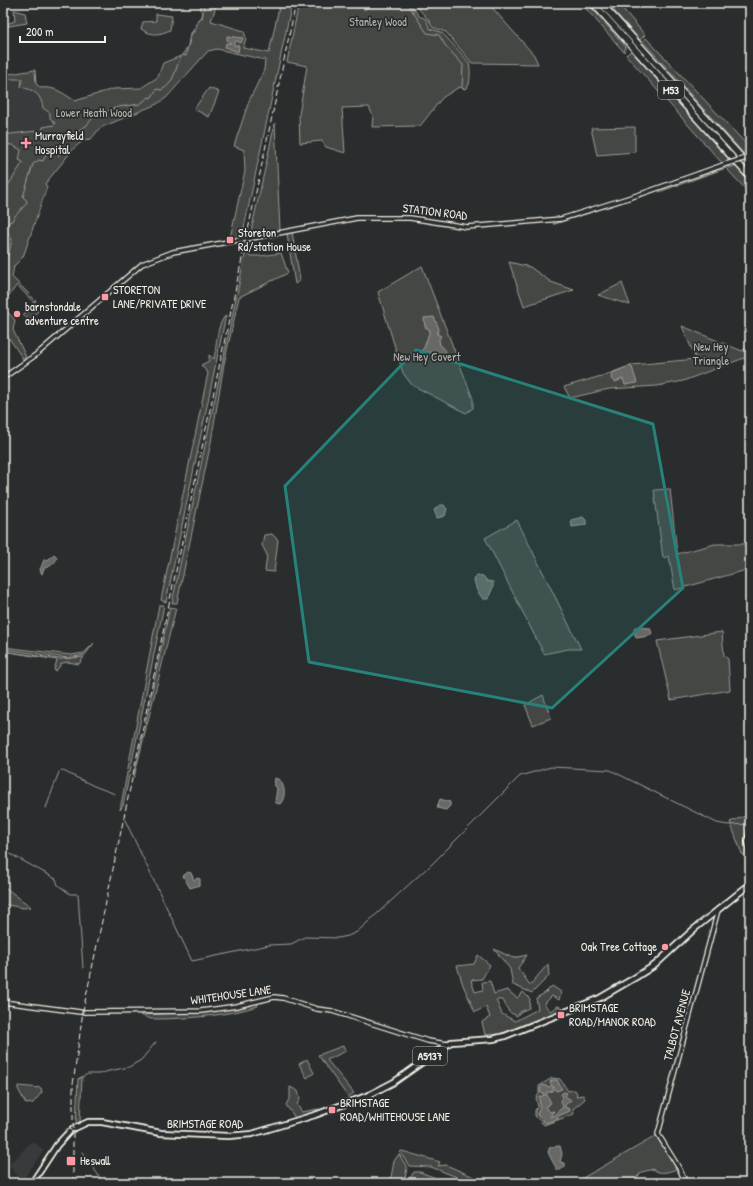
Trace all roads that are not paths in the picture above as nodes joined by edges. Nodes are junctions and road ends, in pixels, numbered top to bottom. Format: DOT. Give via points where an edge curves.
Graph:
graph roads {
  1 [pos="593,3"];
  2 [pos="602,3"];
  3 [pos="750,157"];
  4 [pos="750,167"];
  5 [pos="750,177"];
  6 [pos="3,378"];
  7 [pos="750,832"];
  8 [pos="750,850"];
  9 [pos="750,884"];
  10 [pos="718,908"];
  11 [pos="709,916"];
  12 [pos="715,921"];
  13 [pos="3,1002"];
  14 [pos="447,1044"];
  15 [pos="32,1183"];
  16 [pos="686,1183"];
  1 -- 5 [label="highway, M53"];
  2 -- 4 [label="highway, M53"];
  3 -- 6 [label="street, STATION ROAD, bridge" via="561,219 467,227 410,218 357,218 173,252 138,267 37,354"];
  7 -- 8 [label="main road"];
  9 -- 10 [label="main road, BRIMSTAGE ROAD / A5137"];
  10 -- 11 [label="main road, BRIMSTAGE ROAD / A5137"];
  10 -- 12 [label="street, TALBOT AVENUE"];
  11 -- 12 [label="street"];
  11 -- 14 [label="main road, BRIMSTAGE ROAD / A5137" via="655,965 600,998 504,1036"];
  12 -- 16 [label="street, TALBOT AVENUE" via="658,1134"];
  13 -- 14 [label="street, WHITEHOUSE LANE" via="82,1012 201,1011 279,998 332,1011 428,1041"];
  14 -- 15 [label="main road, BRIMSTAGE ROAD / A5137" via="394,1082 368,1095 315,1115 252,1134 228,1136 161,1133 102,1122 88,1122 71,1130 57,1145"];
}
